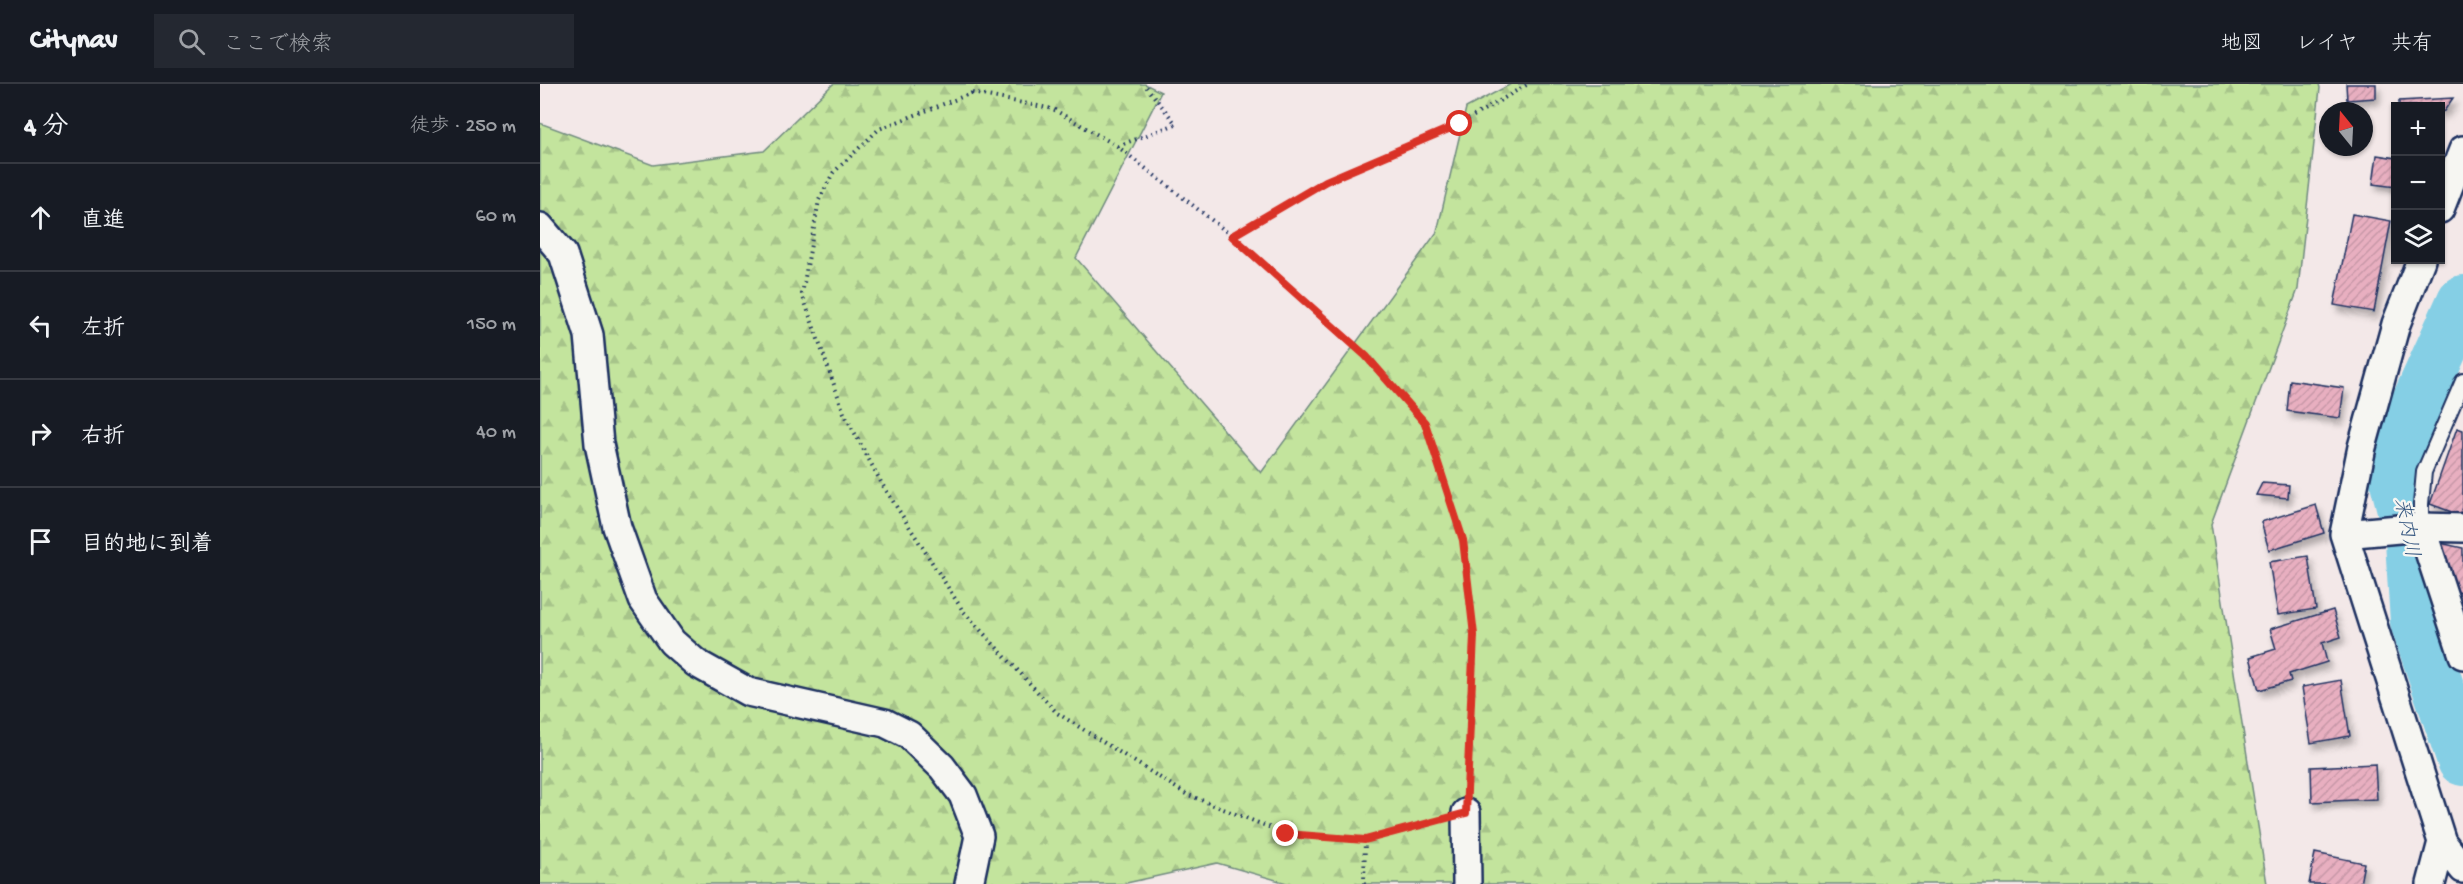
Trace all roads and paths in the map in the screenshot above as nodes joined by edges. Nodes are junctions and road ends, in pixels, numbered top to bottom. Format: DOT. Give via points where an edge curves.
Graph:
graph roads {
  1 [pos="1144,84"];
  2 [pos="1528,84"];
  3 [pos="1117,146"];
  4 [pos="2463,150"];
  5 [pos="2445,196"];
  6 [pos="540,227"];
  7 [pos="1232,236"];
  8 [pos="2420,264"];
  9 [pos="2463,381"];
  10 [pos="2421,527"];
  11 [pos="2463,528"];
  12 [pos="2350,533"];
  13 [pos="2463,655"];
  14 [pos="1466,813"];
  15 [pos="1365,840"];
  16 [pos="2442,842"];
  17 [pos="2463,869"];
  18 [pos="969,884"];
  19 [pos="1364,884"];
  20 [pos="1467,884"];
  21 [pos="2431,884"];
  1 -- 3 [label="path" via="1176,124"];
  2 -- 7 [label="path" via="1460,124 1326,181"];
  3 -- 7 [label="path"];
  3 -- 15 [label="path" via="1053,109 972,93 879,129 833,173 819,201 802,294 844,413 882,484 963,611 1057,713 1186,794 1286,834"];
  4 -- 5 [label="street"];
  6 -- 18 [label="street" via="563,254 589,335 599,444 617,528 649,608 672,642 696,663 748,692 885,723 909,735 942,767 963,795 979,836"];
  7 -- 14 [label="path" via="1366,356 1425,423 1463,540 1473,623"];
  8 -- 12 [label="street" via="2393,335 2362,447"];
  9 -- 10 [label="lane" via="2424,472"];
  10 -- 11 [label="street"];
  10 -- 12 [label="street"];
  10 -- 13 [label="street"];
  12 -- 16 [label="street"];
  14 -- 15 [label="path"];
  14 -- 20 [label="street"];
  15 -- 19 [label="path"];
  16 -- 17 [label="street"];
  16 -- 21 [label="street"];
}
